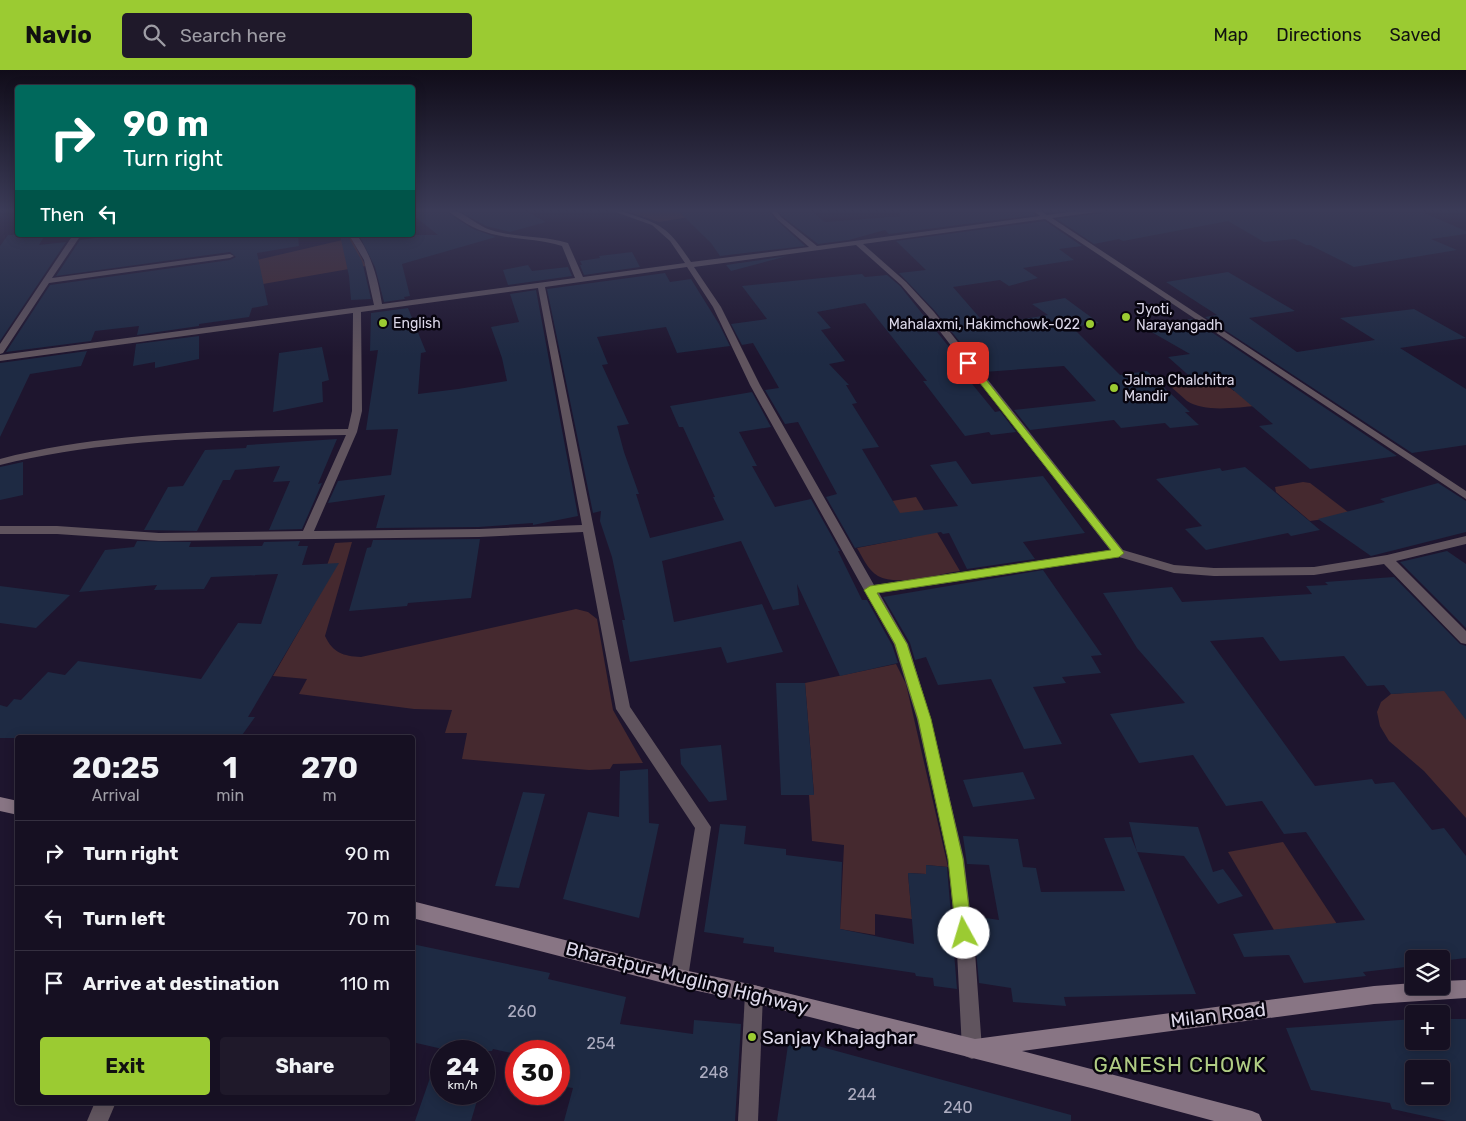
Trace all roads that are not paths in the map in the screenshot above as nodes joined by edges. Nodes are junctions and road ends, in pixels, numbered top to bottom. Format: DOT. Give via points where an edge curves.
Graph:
graph roads {
  1 [pos="61,258"];
  2 [pos="215,258"];
  3 [pos="368,258"];
  4 [pos="571,258"];
  5 [pos="685,258"];
  6 [pos="741,258"];
  7 [pos="875,258"];
  8 [pos="1108,258"];
  9 [pos="689,265"];
  10 [pos="580,280"];
  11 [pos="46,281"];
  12 [pos="542,285"];
  13 [pos="378,307"];
  14 [pos="357,310"];
  15 [pos="0,351"];
  16 [pos="0,358"];
  17 [pos="352,432"];
  18 [pos="0,462"];
  19 [pos="1466,496"];
  20 [pos="588,528"];
  21 [pos="0,530"];
  22 [pos="307,534"];
  23 [pos="1466,540"];
  24 [pos="1119,553"];
  25 [pos="1387,559"];
  26 [pos="870,590"];
  27 [pos="1466,639"];
  28 [pos="0,804"];
  29 [pos="15,807"];
  30 [pos="415,910"];
  31 [pos="680,978"];
  32 [pos="1466,989"];
  33 [pos="754,994"];
  34 [pos="972,1049"];
  35 [pos="105,1105"];
  36 [pos="97,1121"];
  37 [pos="748,1121"];
  38 [pos="1252,1121"];
  1 -- 11 [label="street"];
  2 -- 11 [label="street"];
  3 -- 13 [label="street"];
  4 -- 10 [label="street"];
  5 -- 9 [label="street"];
  6 -- 9 [label="street"];
  7 -- 24 [label="street" via="951,337 968,363"];
  8 -- 19 [label="street"];
  9 -- 10 [label="street"];
  9 -- 26 [label="street" via="717,307 755,385"];
  10 -- 12 [label="street"];
  11 -- 15 [label="street"];
  12 -- 13 [label="street"];
  12 -- 20 [label="street"];
  13 -- 14 [label="street"];
  14 -- 16 [label="street"];
  14 -- 17 [label="street" via="358,411"];
  17 -- 18 [label="street" via="252,434 97,444 49,449"];
  17 -- 22 [label="street"];
  20 -- 22 [label="street" via="479,533"];
  20 -- 31 [label="street" via="622,709 703,827"];
  21 -- 22 [label="street" via="57,530 159,537"];
  23 -- 25 [label="street"];
  24 -- 25 [label="street" via="1174,569 1214,572 1314,571"];
  24 -- 26 [label="street"];
  25 -- 27 [label="street"];
  26 -- 34 [label="street" via="906,657 924,719 956,859"];
  28 -- 29 [label="main road"];
  30 -- 31 [label="main road, Bharatpur-Mugling Highway"];
  31 -- 33 [label="main road, Bharatpur-Mugling Highway"];
  32 -- 34 [label="main road, Milan Road" via="1374,995"];
  33 -- 34 [label="main road, Bharatpur-Mugling Highway"];
  33 -- 37 [label="street"];
  34 -- 38 [label="main road, Bharatpur-Mugling Highway"];
  35 -- 36 [label="street"];
}
